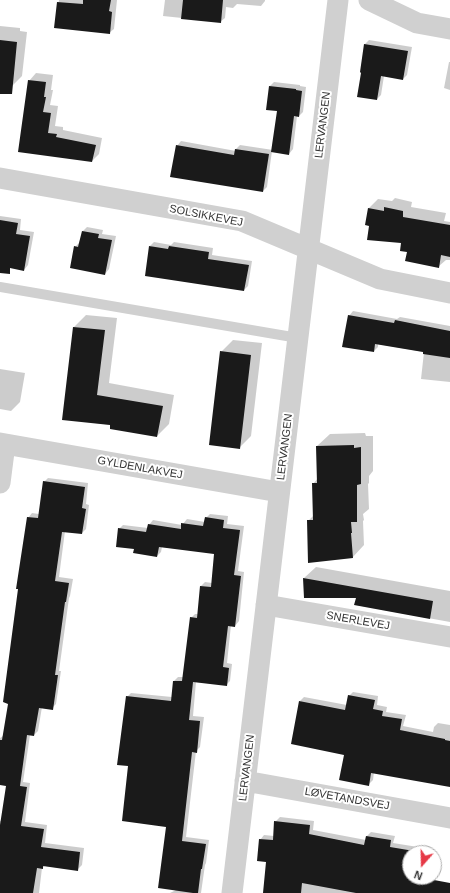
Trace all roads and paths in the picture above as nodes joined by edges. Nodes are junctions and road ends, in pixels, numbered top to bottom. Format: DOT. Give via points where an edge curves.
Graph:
graph roads {
  1 [pos="338,0"];
  2 [pos="369,0"];
  3 [pos="450,29"];
  4 [pos="0,178"];
  5 [pos="308,250"];
  6 [pos="0,287"];
  7 [pos="450,293"];
  8 [pos="298,338"];
  9 [pos="2,444"];
  10 [pos="0,483"];
  11 [pos="279,492"];
  12 [pos="266,605"];
  13 [pos="450,637"];
  14 [pos="245,781"];
  15 [pos="450,818"];
  16 [pos="232,893"];
  1 -- 5 [label="street, LERVANGEN"];
  2 -- 3 [label="street" via="416,23"];
  4 -- 5 [label="street, SOLSIKKEVEJ" via="242,221"];
  5 -- 7 [label="street, SOLSIKKEVEJ" via="380,280"];
  5 -- 8 [label="street, LERVANGEN"];
  6 -- 8 [label="lane"];
  8 -- 11 [label="street, LERVANGEN"];
  9 -- 10 [label="street"];
  9 -- 11 [label="street, GYLDENLAKVEJ"];
  11 -- 12 [label="street, LERVANGEN"];
  12 -- 13 [label="street, SNERLEVEJ"];
  12 -- 14 [label="street, LERVANGEN"];
  14 -- 15 [label="street, LØVETANDSVEJ"];
  14 -- 16 [label="street, LERVANGEN"];
}
